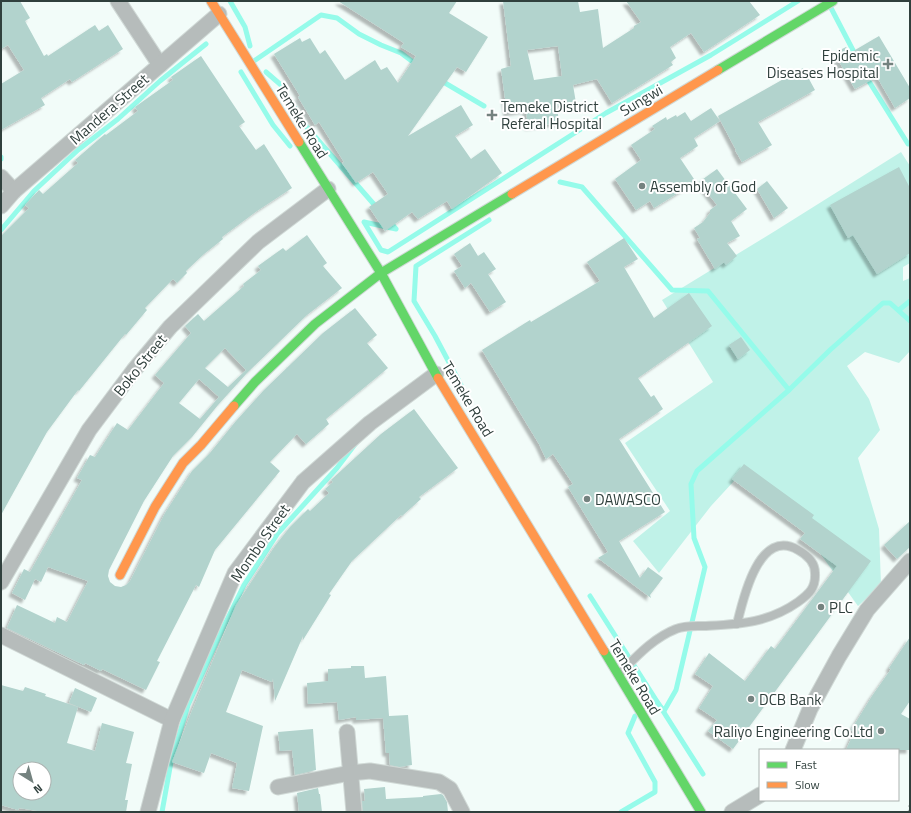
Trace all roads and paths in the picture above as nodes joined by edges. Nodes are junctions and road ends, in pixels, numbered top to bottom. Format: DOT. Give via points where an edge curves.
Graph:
graph roads {
  1 [pos="118,1"];
  2 [pos="833,1"];
  3 [pos="215,7"];
  4 [pos="160,65"];
  5 [pos="1,177"];
  6 [pos="328,189"];
  7 [pos="14,191"];
  8 [pos="1,206"];
  9 [pos="381,273"];
  10 [pos="436,374"];
  11 [pos="910,561"];
  12 [pos="120,575"];
  13 [pos="2,579"];
  14 [pos="737,624"];
  15 [pos="1,634"];
  16 [pos="618,675"];
  17 [pos="172,720"];
  18 [pos="347,732"];
  19 [pos="793,749"];
  20 [pos="350,773"];
  21 [pos="278,786"];
  22 [pos="759,796"];
  23 [pos="910,803"];
  24 [pos="148,812"];
  25 [pos="354,812"];
  26 [pos="462,812"];
  27 [pos="701,812"];
  28 [pos="732,812"];
  29 [pos="909,812"];
  1 -- 4 [label="street"];
  2 -- 9 [label="street, Sungwi"];
  3 -- 4 [label="street, Mandera Street"];
  3 -- 6 [label="street, Temeke Road"];
  4 -- 7 [label="street, Mandera Street"];
  5 -- 7 [label="street"];
  6 -- 9 [label="street, Temeke Road"];
  6 -- 13 [label="street, Boko Street" via="258,242 166,332 134,370 89,430"];
  7 -- 8 [label="street, Mandera Street"];
  9 -- 10 [label="street, Temeke Road"];
  9 -- 12 [label="street, Sungwi" via="310,330 255,382 183,463 155,507"];
  10 -- 16 [label="street, Temeke Road"];
  10 -- 17 [label="street, Mombo Street" via="370,423 303,482 235,573"];
  11 -- 19 [label="street" via="867,610 810,708"];
  14 -- 14 [label="lane" via="774,616 786,611 806,596 816,582 815,570 806,554 785,546 774,548 763,556 751,576"];
  14 -- 16 [label="lane" via="677,628 650,644"];
  15 -- 17 [label="street"];
  16 -- 27 [label="street, Temeke Road"];
  17 -- 24 [label="street, Mombo Street"];
  18 -- 20 [label="street"];
  20 -- 21 [label="street"];
  20 -- 25 [label="street"];
  20 -- 26 [label="street" via="370,771 439,782 450,789"];
  22 -- 28 [label="street"];
  23 -- 29 [label="path"];
}
